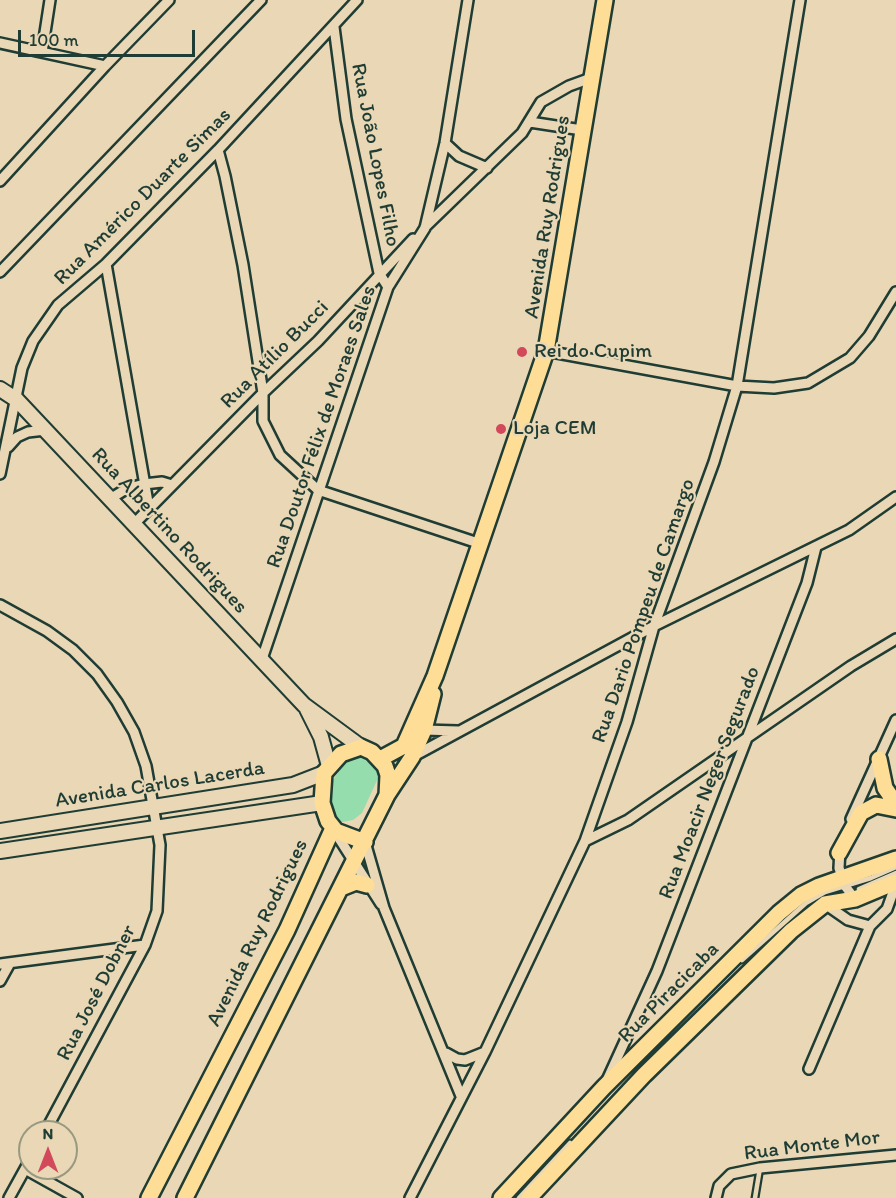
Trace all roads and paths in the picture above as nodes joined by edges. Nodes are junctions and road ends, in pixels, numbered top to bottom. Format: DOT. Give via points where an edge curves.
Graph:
graph roads {
  1 [pos="50,0"];
  2 [pos="170,0"];
  3 [pos="261,0"];
  4 [pos="357,0"];
  5 [pos="468,0"];
  6 [pos="605,0"];
  7 [pos="800,0"];
  8 [pos="334,27"];
  9 [pos="0,43"];
  10 [pos="42,52"];
  11 [pos="105,66"];
  12 [pos="591,78"];
  13 [pos="530,122"];
  14 [pos="582,130"];
  15 [pos="445,143"];
  16 [pos="218,150"];
  17 [pos="487,168"];
  18 [pos="1,178"];
  19 [pos="425,228"];
  20 [pos="106,264"];
  21 [pos="0,272"];
  22 [pos="378,273"];
  23 [pos="388,287"];
  24 [pos="896,292"];
  25 [pos="546,351"];
  26 [pos="737,386"];
  27 [pos="0,389"];
  28 [pos="262,393"];
  29 [pos="16,400"];
  30 [pos="45,430"];
  31 [pos="7,449"];
  32 [pos="0,474"];
  33 [pos="144,484"];
  34 [pos="172,485"];
  35 [pos="318,490"];
  36 [pos="896,497"];
  37 [pos="110,499"];
  38 [pos="149,508"];
  39 [pos="134,524"];
  40 [pos="482,544"];
  41 [pos="816,547"];
  42 [pos="0,605"];
  43 [pos="654,626"];
  44 [pos="896,639"];
  45 [pos="262,659"];
  46 [pos="435,676"];
  47 [pos="304,705"];
  48 [pos="896,720"];
  49 [pos="424,729"];
  50 [pos="458,731"];
  51 [pos="745,740"];
  52 [pos="361,747"];
  53 [pos="412,757"];
  54 [pos="380,759"];
  55 [pos="879,759"];
  56 [pos="326,770"];
  57 [pos="387,795"];
  58 [pos="322,803"];
  59 [pos="896,804"];
  60 [pos="155,808"];
  61 [pos="896,809"];
  62 [pos="158,828"];
  63 [pos="333,828"];
  64 [pos="0,831"];
  65 [pos="585,841"];
  66 [pos="365,842"];
  67 [pos="0,851"];
  68 [pos="839,853"];
  69 [pos="896,859"];
  70 [pos="353,864"];
  71 [pos="896,867"];
  72 [pos="896,873"];
  73 [pos="896,883"];
  74 [pos="366,885"];
  75 [pos="341,888"];
  76 [pos="848,889"];
  77 [pos="825,904"];
  78 [pos="384,908"];
  79 [pos="870,926"];
  80 [pos="145,945"];
  81 [pos="5,964"];
  82 [pos="0,981"];
  83 [pos="630,1030"];
  84 [pos="647,1044"];
  85 [pos="485,1052"];
  86 [pos="446,1053"];
  87 [pos="809,1069"];
  88 [pos="604,1087"];
  89 [pos="461,1096"];
  90 [pos="594,1118"];
  91 [pos="51,1120"];
  92 [pos="578,1135"];
  93 [pos="896,1155"];
  94 [pos="760,1168"];
  95 [pos="19,1180"];
  96 [pos="45,1180"];
  97 [pos="9,1198"];
  98 [pos="77,1198"];
  99 [pos="149,1198"];
  100 [pos="185,1198"];
  101 [pos="410,1198"];
  102 [pos="501,1198"];
  103 [pos="509,1198"];
  104 [pos="519,1198"];
  105 [pos="529,1198"];
  106 [pos="716,1198"];
  107 [pos="755,1198"];
  1 -- 10 [label="street"];
  2 -- 11 [label="street"];
  3 -- 21 [label="street"];
  4 -- 8 [label="street, Rua Américo Duarte Simas"];
  5 -- 15 [label="street, Rua Doutor Félix de Moraes Sales"];
  6 -- 12 [label="main road, Avenida Ruy Rodrigues"];
  7 -- 26 [label="street, Rua Dario Pompeu de Camargo"];
  8 -- 16 [label="street, Rua Américo Duarte Simas"];
  8 -- 22 [label="street, Rua João Lopes Filho" via="346,119"];
  9 -- 10 [label="street"];
  10 -- 11 [label="street"];
  11 -- 18 [label="street"];
  12 -- 13 [label="street, Rua Atílio Bucci" via="547,98"];
  12 -- 14 [label="main road, Avenida Ruy Rodrigues"];
  13 -- 14 [label="street"];
  13 -- 17 [label="street, Rua Atílio Bucci"];
  14 -- 25 [label="main road, Avenida Ruy Rodrigues"];
  15 -- 17 [label="street" via="459,156"];
  15 -- 19 [label="street, Rua Doutor Félix de Moraes Sales"];
  16 -- 20 [label="street, Rua Américo Duarte Simas"];
  16 -- 28 [label="street" via="243,265"];
  17 -- 19 [label="street, Rua Atílio Bucci"];
  19 -- 22 [label="street, Rua Atílio Bucci"];
  19 -- 23 [label="street, Rua Doutor Félix de Moraes Sales"];
  20 -- 29 [label="street, Rua Américo Duarte Simas" via="58,305 41,328 26,356"];
  20 -- 33 [label="street"];
  22 -- 23 [label="street, Rua João Lopes Filho"];
  22 -- 28 [label="street, Rua Atílio Bucci" via="318,341"];
  23 -- 35 [label="street, Rua Doutor Félix de Moraes Sales"];
  24 -- 26 [label="street" via="869,336 832,371 808,383 774,388"];
  25 -- 26 [label="street"];
  25 -- 40 [label="main road, Avenida Ruy Rodrigues"];
  26 -- 43 [label="street, Rua Dario Pompeu de Camargo" via="714,462"];
  27 -- 29 [label="main road, Rua Albertino Rodrigues"];
  28 -- 34 [label="street, Rua Atílio Bucci"];
  28 -- 35 [label="street" via="263,421 275,448"];
  29 -- 30 [label="main road, Rua Albertino Rodrigues"];
  29 -- 31 [label="street, Rua Américo Duarte Simas"];
  30 -- 31 [label="street" via="17,437"];
  30 -- 37 [label="main road, Rua Albertino Rodrigues"];
  31 -- 32 [label="street, Rua Américo Duarte Simas"];
  33 -- 34 [label="street"];
  33 -- 37 [label="street"];
  33 -- 38 [label="street"];
  34 -- 38 [label="street, Rua Atílio Bucci"];
  35 -- 40 [label="street"];
  35 -- 45 [label="street, Rua Doutor Félix de Moraes Sales"];
  36 -- 41 [label="street" via="849,530"];
  37 -- 39 [label="main road, Rua Albertino Rodrigues"];
  38 -- 39 [label="street, Rua Atílio Bucci"];
  39 -- 45 [label="main road, Rua Albertino Rodrigues"];
  40 -- 46 [label="main road, Avenida Ruy Rodrigues"];
  41 -- 43 [label="street"];
  41 -- 51 [label="street, Rua Moacir Neger Segurado" via="807,583"];
  42 -- 60 [label="street, Rua José Dobner" via="47,631 97,674 134,732"];
  43 -- 50 [label="street"];
  43 -- 65 [label="street, Rua Dario Pompeu de Camargo" via="627,722"];
  44 -- 51 [label="street"];
  45 -- 47 [label="main road, Rua Albertino Rodrigues"];
  46 -- 49 [label="main road, Avenida Ruy Rodrigues"];
  46 -- 54 [label="main road, Avenida Ruy Rodrigues" via="404,746"];
  47 -- 52 [label="main road, Rua Albertino Rodrigues"];
  47 -- 56 [label="main road, Rua Albertino Rodrigues" via="321,736"];
  48 -- 55 [label="street"];
  49 -- 50 [label="street"];
  49 -- 53 [label="main road, Avenida Ruy Rodrigues"];
  50 -- 53 [label="street"];
  51 -- 65 [label="street" via="628,820"];
  51 -- 83 [label="street, Rua Moacir Neger Segurado" via="657,971"];
  52 -- 54 [label="main road"];
  52 -- 56 [label="main road" via="348,750"];
  53 -- 57 [label="main road, Avenida Ruy Rodrigues"];
  54 -- 57 [label="main road" via="388,775"];
  55 -- 59 [label="main road" via="885,788"];
  55 -- 68 [label="street" via="847,826"];
  56 -- 58 [label="main road, Avenida Ruy Rodrigues"];
  56 -- 60 [label="main road, Avenida Carlos Lacerda" via="293,785"];
  57 -- 66 [label="main road, Avenida Ruy Rodrigues"];
  58 -- 62 [label="main road, Avenida Carlos Lacerda"];
  58 -- 63 [label="main road, Avenida Ruy Rodrigues"];
  60 -- 62 [label="street, Rua José Dobner"];
  60 -- 64 [label="main road, Avenida Carlos Lacerda"];
  61 -- 68 [label="main road" via="876,805 861,813"];
  62 -- 67 [label="main road, Avenida Carlos Lacerda"];
  62 -- 80 [label="street, Rua José Dobner" via="157,911"];
  63 -- 66 [label="main road"];
  63 -- 70 [label="street"];
  63 -- 99 [label="main road, Avenida Ruy Rodrigues" via="287,930"];
  65 -- 85 [label="street, Rua Dario Pompeu de Camargo"];
  66 -- 70 [label="main road, Avenida Ruy Rodrigues"];
  66 -- 78 [label="street"];
  68 -- 76 [label="street" via="839,868"];
  69 -- 76 [label="main road, Rua Piracicaba"];
  70 -- 74 [label="street"];
  70 -- 75 [label="main road, Avenida Ruy Rodrigues"];
  71 -- 76 [label="lane"];
  72 -- 76 [label="lane"];
  73 -- 76 [label="main road, Rua Piracicaba"];
  73 -- 79 [label="street" via="887,909"];
  74 -- 75 [label="main road" via="356,882"];
  74 -- 78 [label="street"];
  75 -- 100 [label="main road, Avenida Ruy Rodrigues"];
  76 -- 77 [label="main road, Rua Piracicaba"];
  76 -- 84 [label="main road, Rua Piracicaba" via="819,886 801,895"];
  76 -- 90 [label="lane" via="818,902 782,931"];
  76 -- 103 [label="lane" via="825,892 806,903 769,935 610,1087"];
  77 -- 79 [label="street" via="848,920"];
  77 -- 105 [label="main road, Rua Piracicaba" via="791,931 644,1076"];
  78 -- 86 [label="street"];
  79 -- 87 [label="street"];
  80 -- 81 [label="street"];
  80 -- 91 [label="street, Rua José Dobner"];
  81 -- 82 [label="street"];
  83 -- 84 [label="street"];
  83 -- 88 [label="street, Rua Moacir Neger Segurado"];
  84 -- 88 [label="main road, Rua Piracicaba"];
  85 -- 86 [label="street" via="465,1060"];
  85 -- 89 [label="street, Rua Dario Pompeu de Camargo"];
  86 -- 89 [label="street"];
  88 -- 102 [label="main road, Rua Piracicaba"];
  89 -- 101 [label="street, Rua Dario Pompeu de Camargo"];
  92 -- 104 [label="lane"];
  93 -- 94 [label="street, Rua Monte Mor"];
  94 -- 106 [label="street, Rua Monte Mor" via="731,1174 719,1186"];
  94 -- 107 [label="lane"];
  95 -- 97 [label="street"];
  96 -- 98 [label="street"];
}
